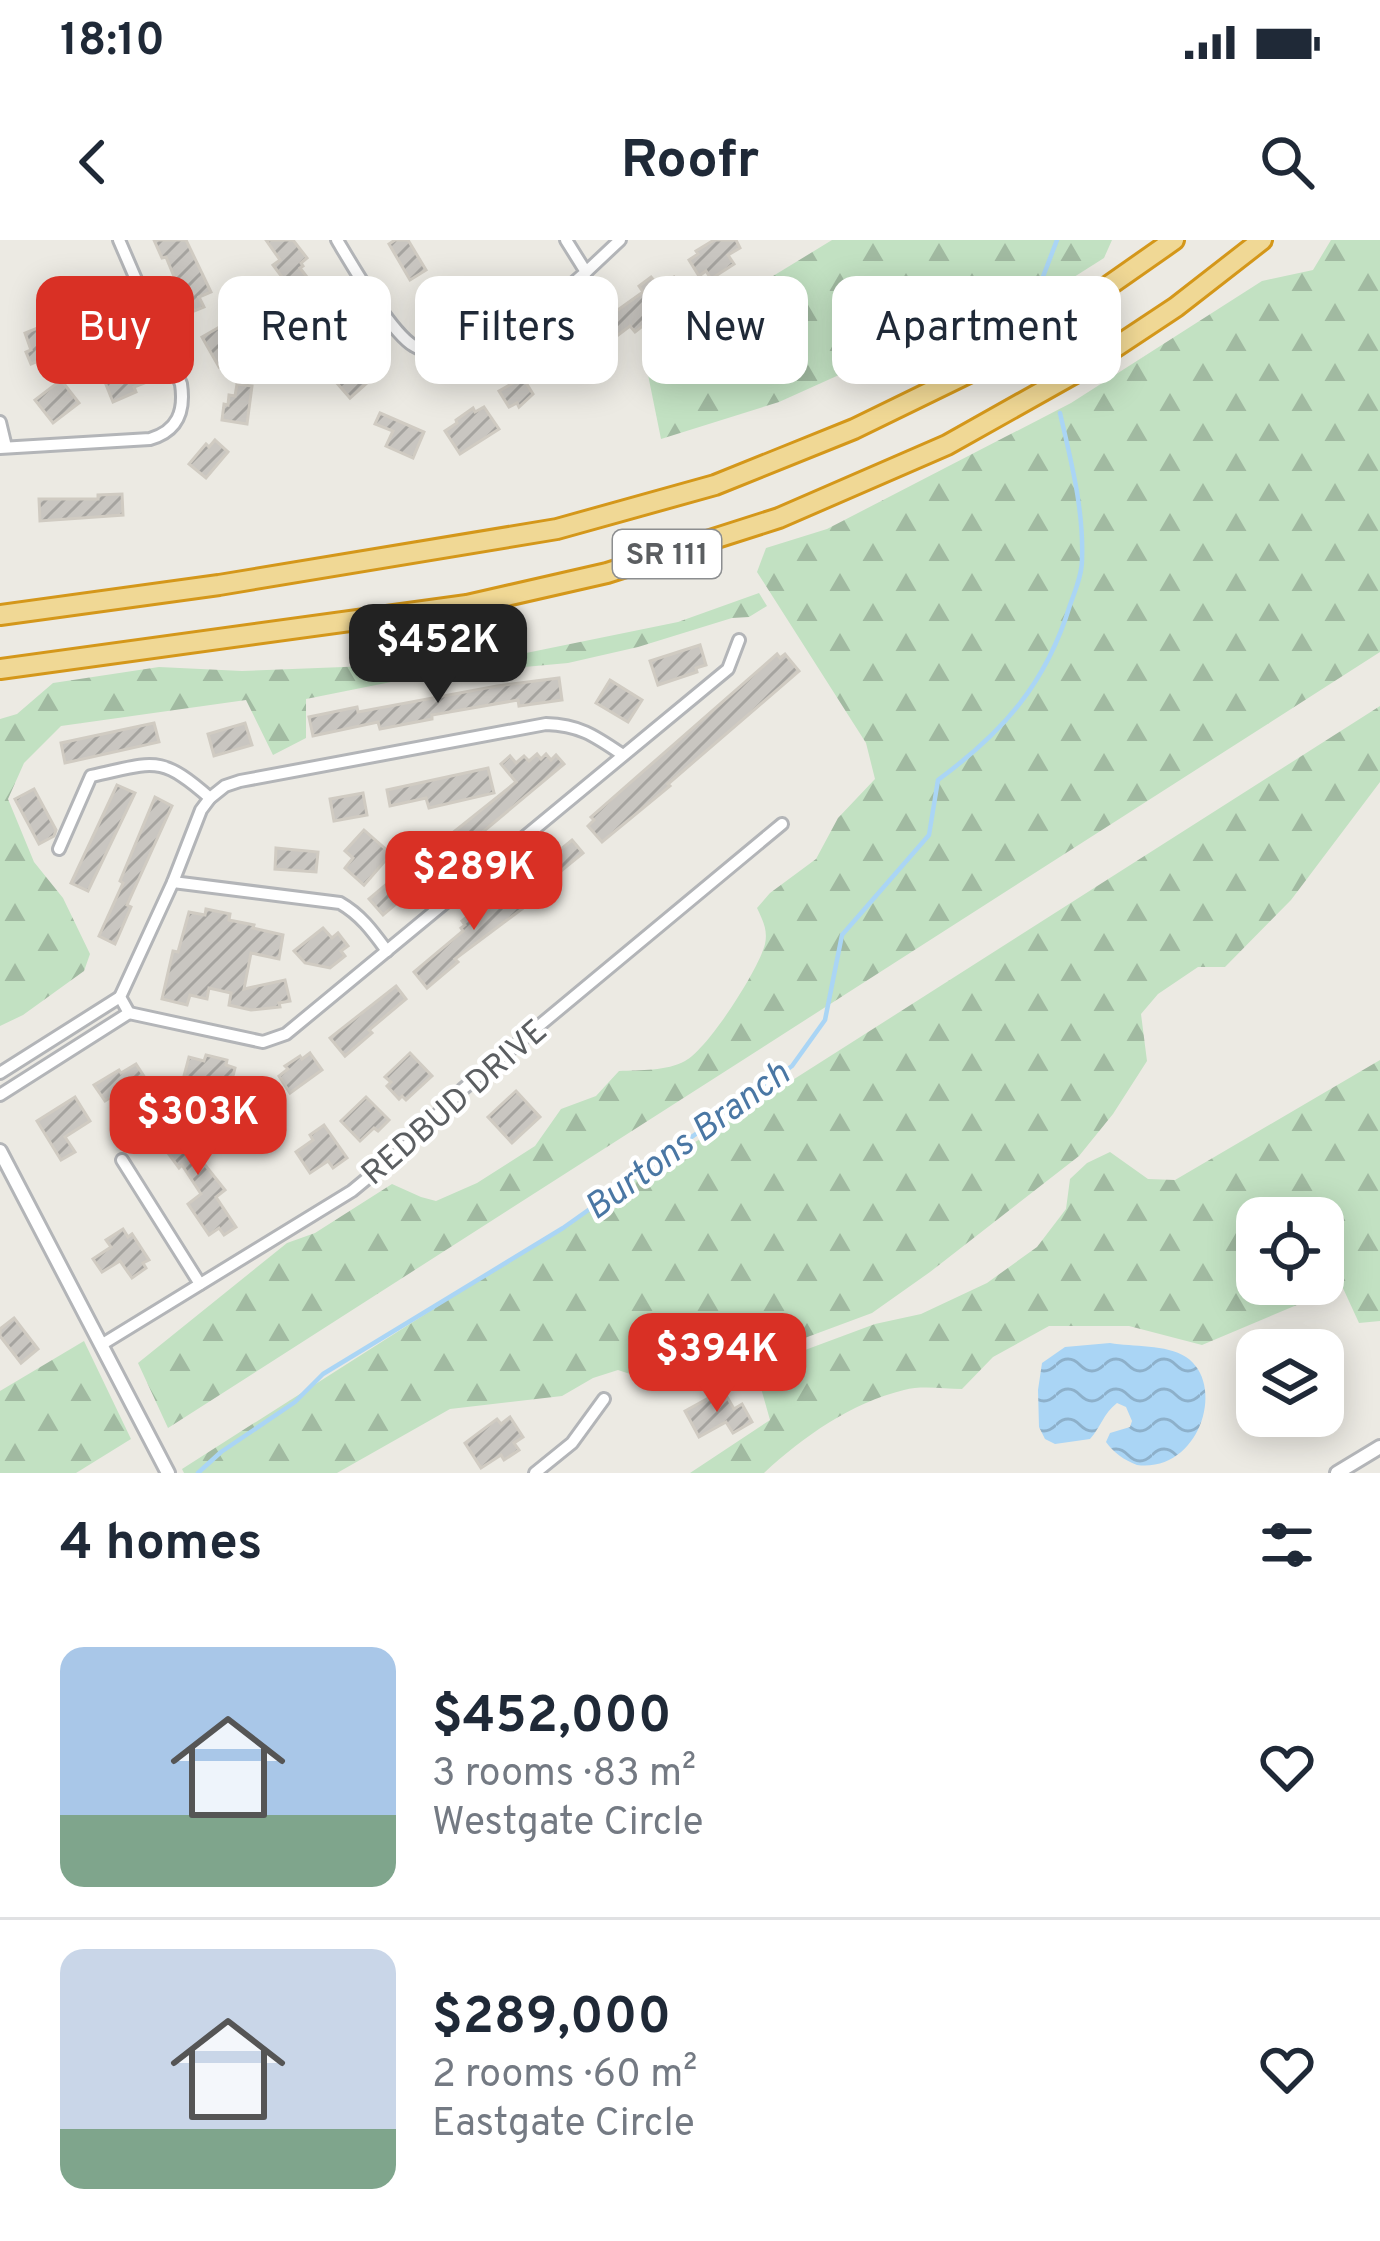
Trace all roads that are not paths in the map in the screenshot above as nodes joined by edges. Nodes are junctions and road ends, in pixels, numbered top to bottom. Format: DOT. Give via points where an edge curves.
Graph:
graph roads {
  1 [pos="119,240"];
  2 [pos="337,240"];
  3 [pos="566,240"];
  4 [pos="620,240"];
  5 [pos="1174,240"];
  6 [pos="1262,240"];
  7 [pos="586,272"];
  8 [pos="0,422"];
  9 [pos="3,448"];
  10 [pos="0,614"];
  11 [pos="740,640"];
  12 [pos="0,668"];
  13 [pos="623,755"];
  14 [pos="210,798"];
  15 [pos="782,824"];
  16 [pos="59,849"];
  17 [pos="173,882"];
  18 [pos="387,951"];
  19 [pos="119,997"];
  20 [pos="129,1013"];
  21 [pos="0,1073"];
  22 [pos="0,1095"];
  23 [pos="0,1151"];
  24 [pos="122,1160"];
  25 [pos="200,1284"];
  26 [pos="101,1345"];
  27 [pos="604,1400"];
  28 [pos="1380,1447"];
  29 [pos="168,1473"];
  30 [pos="535,1473"];
  31 [pos="1337,1473"];
  1 -- 9 [label="street" via="181,384 179,419 150,440"];
  2 -- 7 [label="street" via="396,329 428,352 467,349"];
  3 -- 7 [label="street"];
  4 -- 7 [label="street"];
  5 -- 10 [label="highway, SR 111" via="977,369 715,485 557,529"];
  6 -- 12 [label="highway, SR 111" via="1084,368 947,445 779,518 608,573 467,605"];
  8 -- 9 [label="street"];
  11 -- 13 [label="street" via="728,669"];
  13 -- 14 [label="street" via="590,732 546,724 240,781"];
  13 -- 18 [label="street"];
  14 -- 16 [label="street" via="155,763 91,776"];
  14 -- 17 [label="street"];
  15 -- 25 [label="street, REDBUD DRIVE" via="352,1191"];
  17 -- 18 [label="street" via="340,902"];
  17 -- 19 [label="street"];
  18 -- 20 [label="street" via="286,1034 263,1042"];
  19 -- 20 [label="street"];
  19 -- 21 [label="street"];
  20 -- 22 [label="street"];
  23 -- 26 [label="street"];
  24 -- 25 [label="street"];
  25 -- 26 [label="street, REDBUD DRIVE"];
  26 -- 29 [label="street"];
  27 -- 30 [label="street" via="572,1443"];
  28 -- 31 [label="street"];
}
